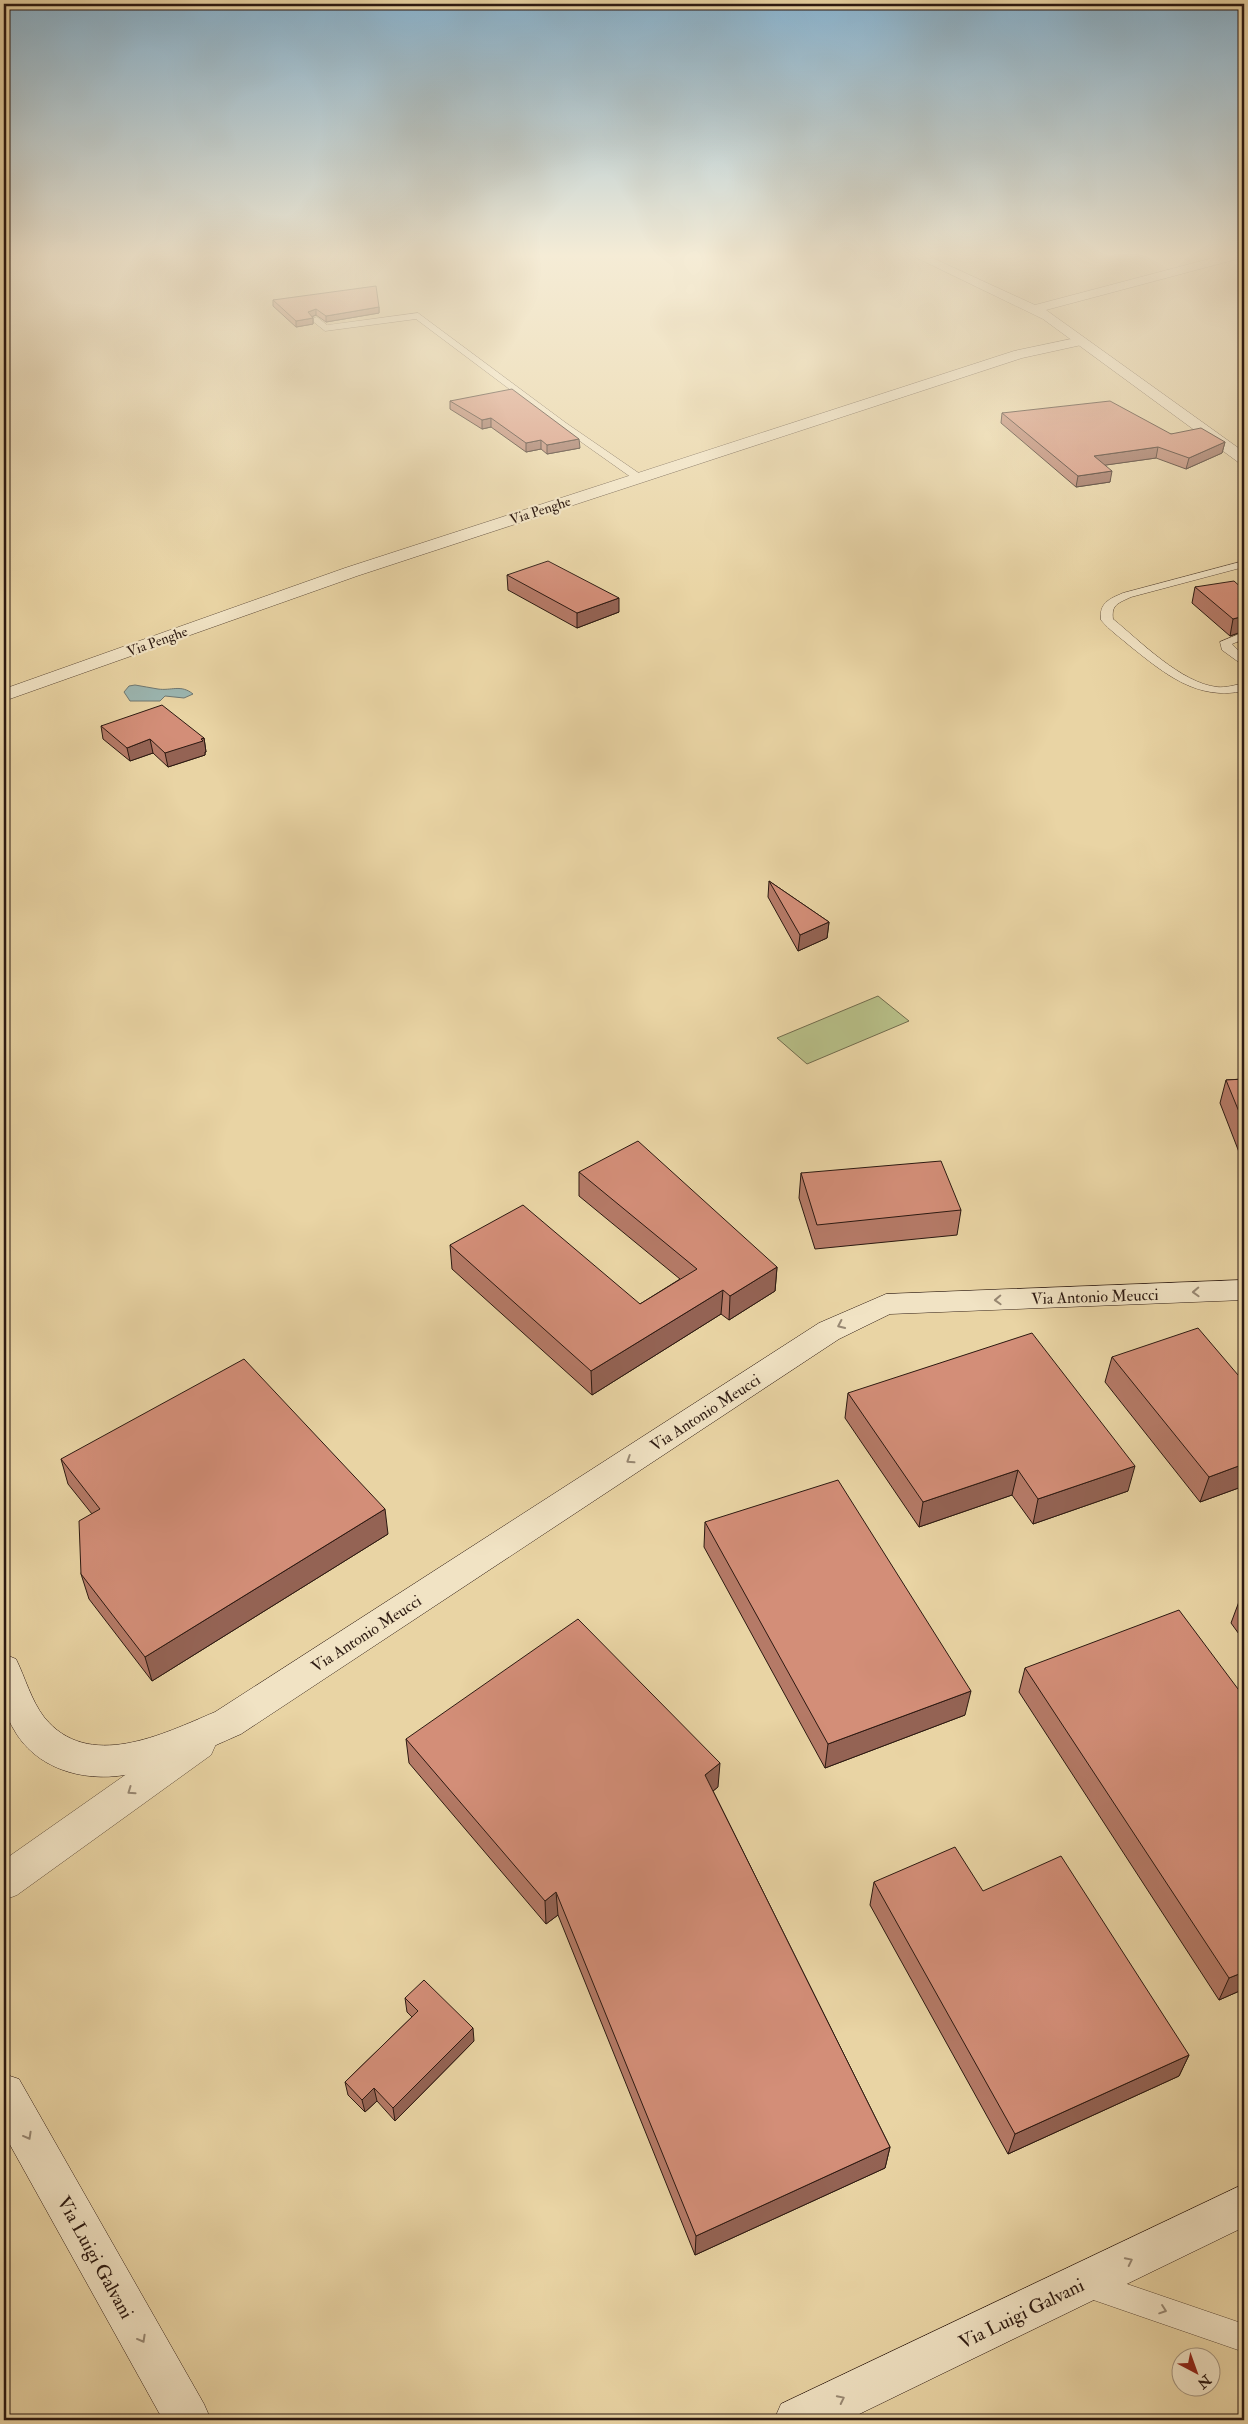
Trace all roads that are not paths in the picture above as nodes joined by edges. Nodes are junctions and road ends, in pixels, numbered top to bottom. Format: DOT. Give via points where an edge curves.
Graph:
graph roads {
  1 [pos="488,368"];
  2 [pos="976,368"];
  3 [pos="1120,368"];
  4 [pos="1244,459"];
  5 [pos="639,478"];
  6 [pos="1244,564"];
  7 [pos="1244,635"];
  8 [pos="1244,662"];
  9 [pos="1244,687"];
  10 [pos="4,695"];
  11 [pos="1244,1290"];
  12 [pos="4,1669"];
  13 [pos="228,1723"];
  14 [pos="4,1882"];
  15 [pos="4,2094"];
  16 [pos="1244,2205"];
  17 [pos="1084,2283"];
  18 [pos="1244,2338"];
  19 [pos="188,2420"];
  20 [pos="797,2420"];
  1 -- 5 [label="lane"];
  2 -- 5 [label="street, Via Penghe"];
  3 -- 4 [label="street"];
  5 -- 10 [label="street, Via Penghe" via="351,572"];
  6 -- 9 [label="lane" via="1127,595 1110,603 1106,611 1107,620 1181,678 1215,691"];
  7 -- 8 [label="lane" via="1226,642 1226,647"];
  11 -- 13 [label="street, Via Antonio Meucci, one-way" via="886,1304 829,1331"];
  12 -- 13 [label="street, Via Antonio Meucci" via="31,1727 60,1753 88,1761 127,1759 162,1752"];
  13 -- 14 [label="street, Via Antonio Meucci, one-way"];
  15 -- 19 [label="street, Via Luigi Galvani, one-way"];
  17 -- 16 [label="street, Via Luigi Galvani, one-way"];
  17 -- 18 [label="lane, one-way"];
  20 -- 17 [label="street, Via Luigi Galvani, one-way"];
}
